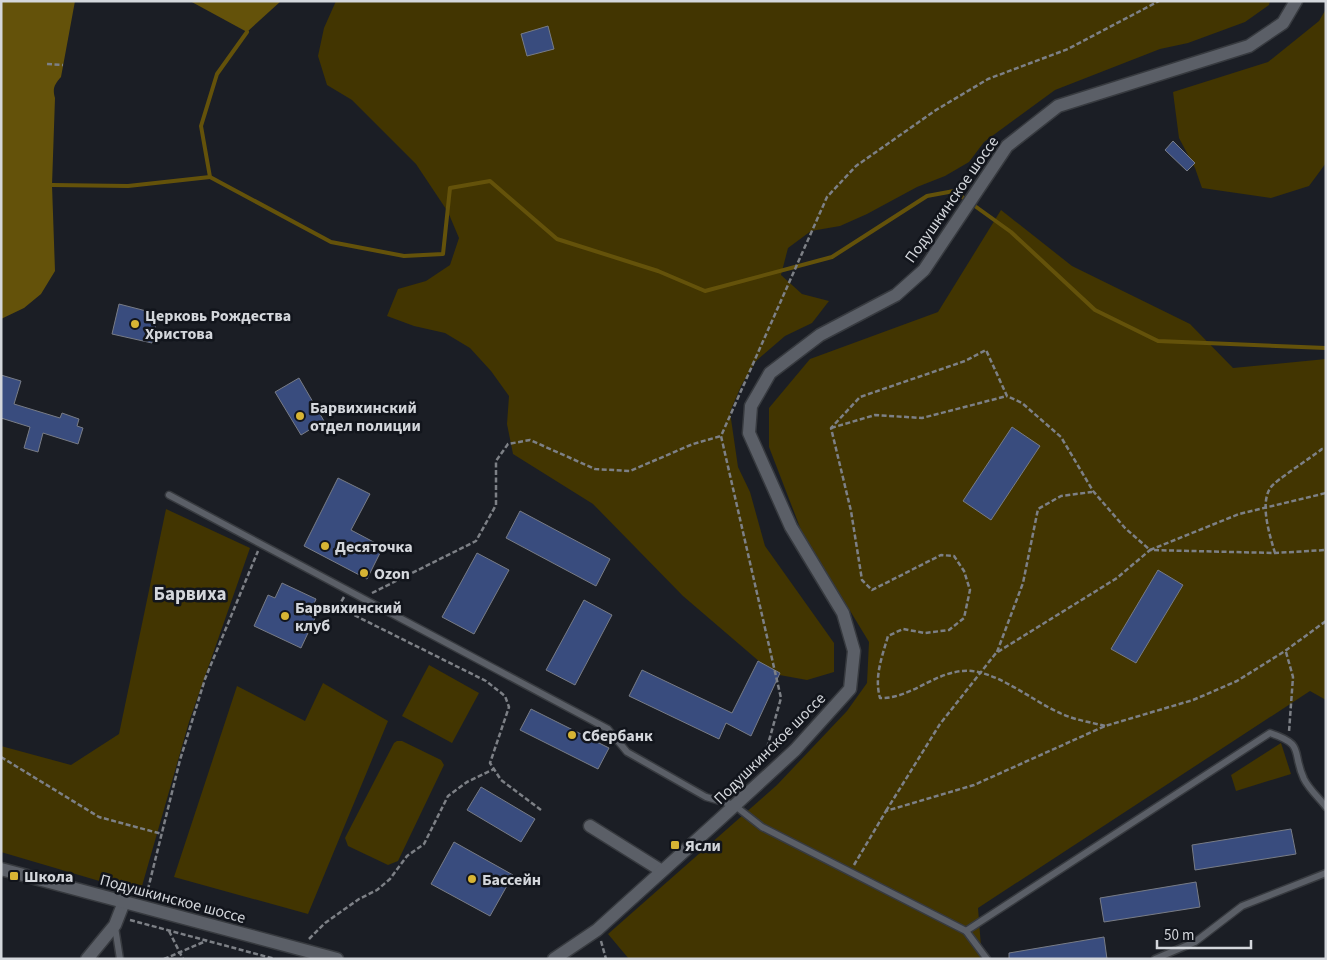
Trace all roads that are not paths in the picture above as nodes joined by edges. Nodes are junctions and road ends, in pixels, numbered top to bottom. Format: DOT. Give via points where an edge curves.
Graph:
graph roads {
  1 [pos="1296,1"];
  2 [pos="169,494"];
  3 [pos="734,805"];
  4 [pos="1326,807"];
  5 [pos="590,826"];
  6 [pos="1,869"];
  7 [pos="662,871"];
  8 [pos="1326,873"];
  9 [pos="124,902"];
  10 [pos="117,921"];
  11 [pos="966,931"];
  12 [pos="87,959"];
  13 [pos="120,959"];
  14 [pos="337,959"];
  15 [pos="555,959"];
  16 [pos="987,959"];
  17 [pos="1155,959"];
  1 -- 3 [label="main road, Подушкинское шоссе" via="1283,23 1249,46 1058,106 1007,146 924,270 896,295 820,335 770,374 751,406 749,434 790,527 843,613 854,651 850,689 795,750"];
  2 -- 3 [label="lane" via="608,730 627,752 662,773 706,797"];
  3 -- 7 [label="main road, Подушкинское шоссе"];
  3 -- 11 [label="lane" via="762,827"];
  4 -- 11 [label="lane" via="1304,779 1294,746 1288,739 1270,733"];
  5 -- 7 [label="main road"];
  6 -- 9 [label="main road, Подушкинское шоссе"];
  7 -- 15 [label="main road, Подушкинское шоссе" via="597,930"];
  8 -- 17 [label="lane" via="1242,906 1195,942"];
  9 -- 10 [label="main road"];
  9 -- 14 [label="main road, Подушкинское шоссе"];
  10 -- 12 [label="main road"];
  10 -- 13 [label="lane"];
  11 -- 16 [label="lane"];
}
